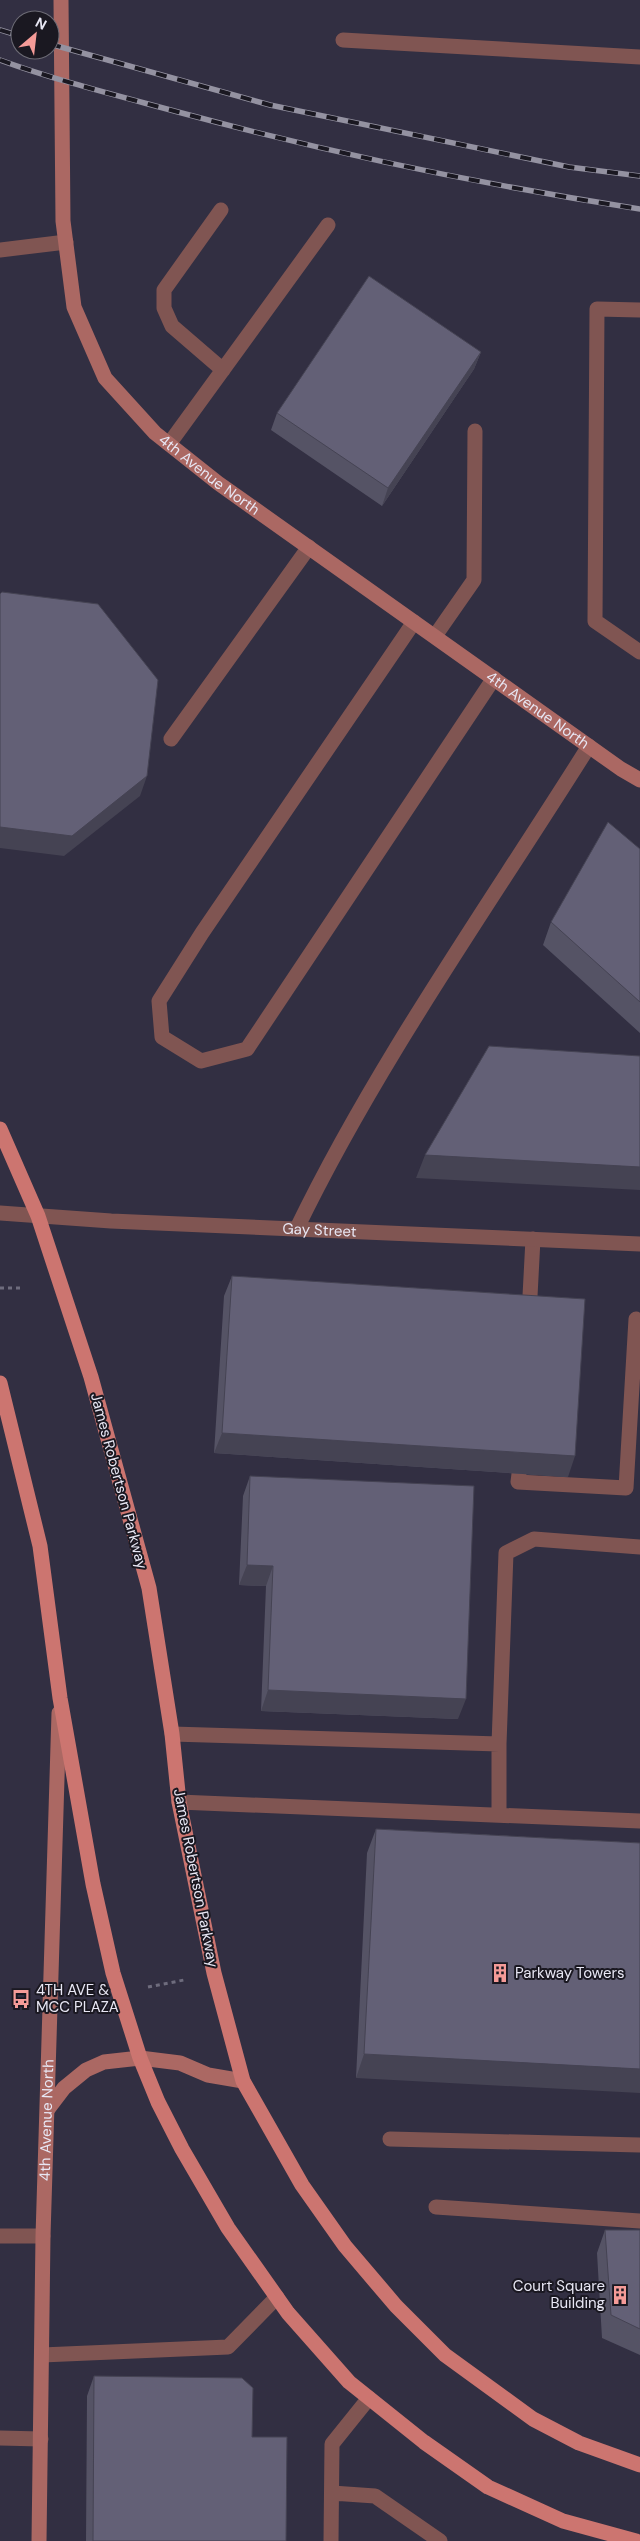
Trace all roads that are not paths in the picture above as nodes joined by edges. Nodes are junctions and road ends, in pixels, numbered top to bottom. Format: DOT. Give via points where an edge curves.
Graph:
graph roads {
  1 [pos="61,0"];
  2 [pos="343,40"];
  3 [pos="640,57"];
  4 [pos="221,210"];
  5 [pos="328,225"];
  6 [pos="66,242"];
  7 [pos="0,250"];
  8 [pos="640,310"];
  9 [pos="224,370"];
  10 [pos="475,431"];
  11 [pos="170,444"];
  12 [pos="309,547"];
  13 [pos="414,622"];
  14 [pos="435,636"];
  15 [pos="640,652"];
  16 [pos="494,678"];
  17 [pos="171,739"];
  18 [pos="589,746"];
  19 [pos="621,769"];
  20 [pos="640,780"];
  21 [pos="640,785"];
  22 [pos="0,1129"];
  23 [pos="0,1213"];
  24 [pos="38,1216"];
  25 [pos="297,1228"];
  26 [pos="533,1239"];
  27 [pos="640,1244"];
  28 [pos="529,1316"];
  29 [pos="636,1319"];
  30 [pos="0,1383"];
  31 [pos="635,1419"];
  32 [pos="519,1474"];
  33 [pos="640,1547"];
  34 [pos="60,1698"];
  35 [pos="172,1734"];
  36 [pos="499,1744"];
  37 [pos="180,1802"];
  38 [pos="499,1815"];
  39 [pos="640,1821"];
  40 [pos="140,2058"];
  41 [pos="244,2081"];
  42 [pos="48,2109"];
  43 [pos="390,2139"];
  44 [pos="640,2145"];
  45 [pos="436,2207"];
  46 [pos="640,2221"];
  47 [pos="0,2236"];
  48 [pos="43,2236"];
  49 [pos="277,2297"];
  50 [pos="42,2356"];
  51 [pos="368,2398"];
  52 [pos="0,2438"];
  53 [pos="41,2439"];
  54 [pos="640,2465"];
  55 [pos="332,2493"];
  56 [pos="39,2541"];
  57 [pos="331,2541"];
  58 [pos="440,2541"];
  59 [pos="636,2541"];
  1 -- 6 [label="street, 4th Avenue North" via="63,222"];
  2 -- 3 [label="street"];
  4 -- 9 [label="street" via="164,290 164,308 172,326"];
  5 -- 9 [label="street"];
  6 -- 7 [label="street"];
  6 -- 11 [label="street, 4th Avenue North" via="74,307 105,378 154,432"];
  8 -- 15 [label="street" via="597,309 595,611 595,621"];
  9 -- 11 [label="street"];
  10 -- 14 [label="street" via="474,580"];
  11 -- 12 [label="street, 4th Avenue North" via="218,483"];
  12 -- 13 [label="street, 4th Avenue North"];
  12 -- 17 [label="street"];
  13 -- 14 [label="street, 4th Avenue North"];
  13 -- 16 [label="street" via="159,1001 162,1037 201,1061 247,1049"];
  14 -- 16 [label="street, 4th Avenue North"];
  16 -- 18 [label="street, 4th Avenue North"];
  18 -- 19 [label="street, 4th Avenue North"];
  18 -- 25 [label="street" via="368,1094 323,1173"];
  19 -- 20 [label="street, 4th Avenue North"];
  19 -- 21 [label="street"];
  22 -- 24 [label="main road, James Robertson Parkway"];
  23 -- 24 [label="street, Gay Street"];
  24 -- 25 [label="street, Gay Street"];
  24 -- 35 [label="main road, James Robertson Parkway" via="91,1377 148,1588"];
  25 -- 26 [label="street, Gay Street"];
  26 -- 27 [label="street, Gay Street"];
  26 -- 28 [label="street"];
  29 -- 31 [label="street"];
  30 -- 34 [label="main road" via="40,1546"];
  31 -- 32 [label="street" via="626,1488 518,1482"];
  33 -- 36 [label="street" via="534,1539 506,1552"];
  34 -- 40 [label="main road" via="97,1902 113,1973"];
  34 -- 42 [label="street, 4th Avenue North"];
  35 -- 36 [label="street"];
  35 -- 37 [label="main road, James Robertson Parkway"];
  36 -- 38 [label="street"];
  37 -- 38 [label="street"];
  37 -- 41 [label="main road, James Robertson Parkway" via="214,1973"];
  38 -- 39 [label="street"];
  40 -- 41 [label="street" via="180,2063 208,2075"];
  40 -- 42 [label="street" via="104,2062 86,2070 64,2088"];
  40 -- 49 [label="main road" via="182,2149 228,2228"];
  41 -- 54 [label="main road, James Robertson Parkway" via="302,2185 344,2246 396,2306 445,2355 533,2419 579,2443"];
  42 -- 48 [label="street, 4th Avenue North"];
  43 -- 44 [label="street"];
  45 -- 46 [label="street"];
  47 -- 48 [label="street"];
  48 -- 50 [label="street, 4th Avenue North"];
  49 -- 50 [label="street" via="228,2347"];
  49 -- 51 [label="main road" via="349,2382"];
  50 -- 53 [label="street, 4th Avenue North"];
  51 -- 55 [label="street" via="332,2444"];
  51 -- 59 [label="main road" via="488,2487 563,2521"];
  52 -- 53 [label="street"];
  53 -- 56 [label="street, 4th Avenue North"];
  55 -- 57 [label="street"];
  55 -- 58 [label="street" via="374,2496"];
}
